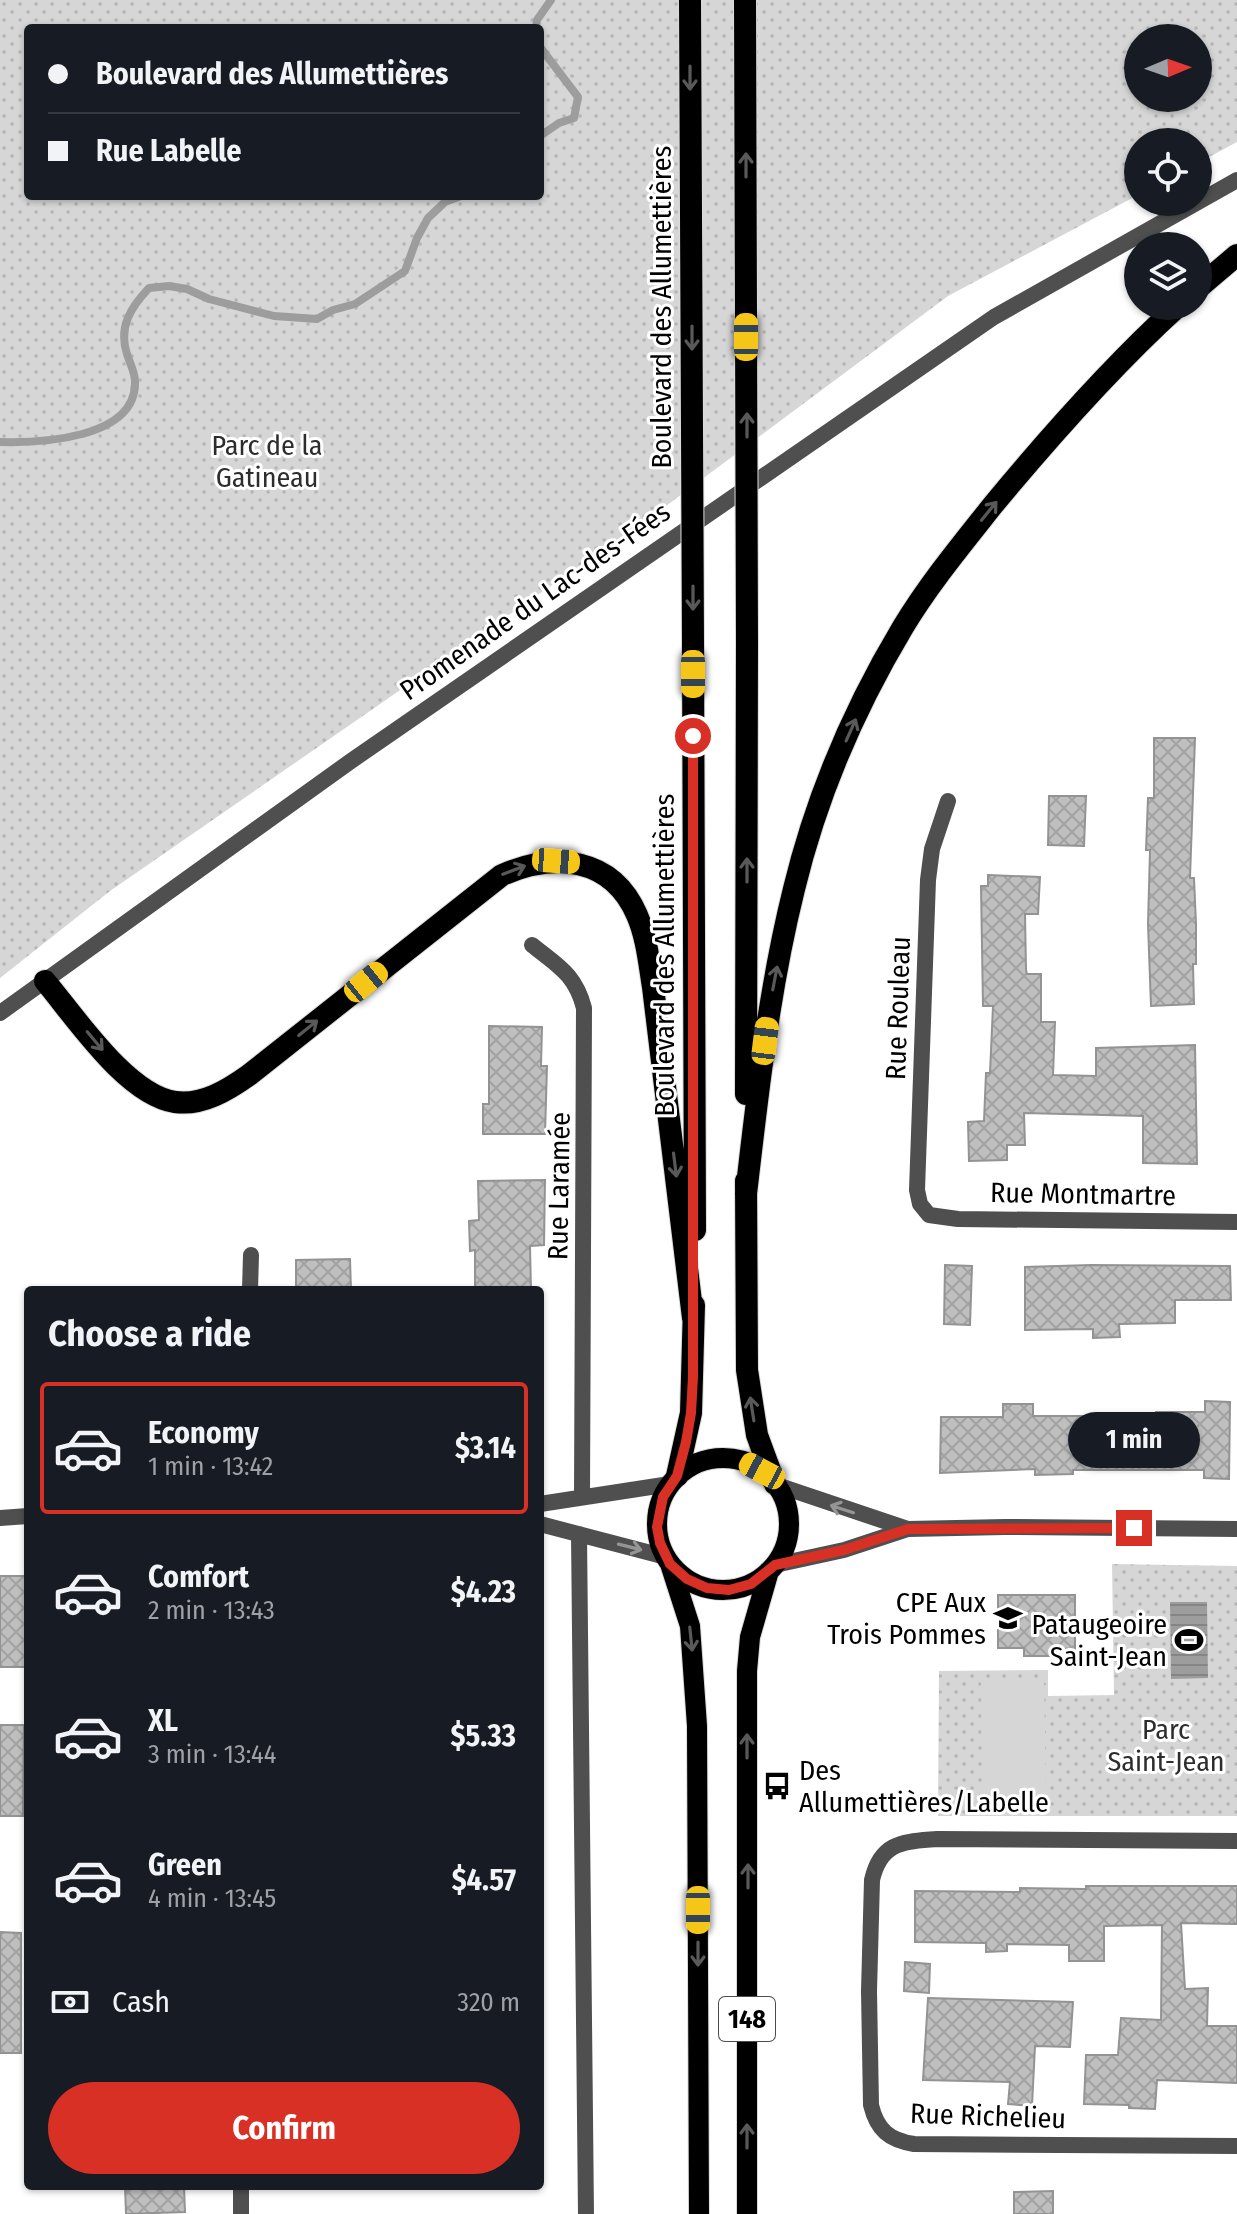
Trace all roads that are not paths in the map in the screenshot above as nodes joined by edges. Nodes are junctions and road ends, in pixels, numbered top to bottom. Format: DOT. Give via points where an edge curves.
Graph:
graph roads {
  1 [pos="690,0"];
  2 [pos="745,0"];
  3 [pos="1237,180"];
  4 [pos="1237,255"];
  5 [pos="1212,276"];
  6 [pos="1164,320"];
  7 [pos="948,801"];
  8 [pos="532,945"];
  9 [pos="45,981"];
  10 [pos="0,1013"];
  11 [pos="746,1194"];
  12 [pos="929,1215"];
  13 [pos="1237,1222"];
  14 [pos="251,1255"];
  15 [pos="250,1286"];
  16 [pos="693,1318"];
  17 [pos="674,1480"];
  18 [pos="776,1484"];
  19 [pos="582,1497"];
  20 [pos="544,1503"];
  21 [pos="24,1516"];
  22 [pos="0,1518"];
  23 [pos="544,1525"];
  24 [pos="908,1529"];
  25 [pos="1237,1529"];
  26 [pos="579,1534"];
  27 [pos="668,1560"];
  28 [pos="772,1568"];
  29 [pos="1237,1841"];
  30 [pos="1237,2146"];
  31 [pos="241,2190"];
  32 [pos="241,2214"];
  33 [pos="586,2214"];
  34 [pos="699,2214"];
  35 [pos="747,2214"];
  1 -- 16 [label="highway, Boulevard des Allumettières, one-way, bridge"];
  11 -- 2 [label="highway, one-way, bridge"];
  3 -- 9 [label="street, Promenade du Lac-des-Fées" via="994,317 351,761"];
  4 -- 5 [label="highway"];
  11 -- 6 [label="highway, one-way" via="769,1010 794,885 833,770 879,671 966,538 1086,397"];
  7 -- 12 [label="street, Rue Rouleau" via="928,880 917,1190"];
  8 -- 19 [label="street, Rue Laramée" via="570,975 584,1008"];
  9 -- 10 [label="street, Promenade du Lac-des-Fées"];
  9 -- 16 [label="highway, one-way" via="122,1073 152,1095 177,1103 193,1101 228,1090 249,1075 502,875 556,861 596,869 625,894 644,936"];
  18 -- 11 [label="highway, one-way" via="757,1435 747,1370"];
  12 -- 13 [label="street, Rue Montmartre"];
  14 -- 15 [label="street"];
  16 -- 17 [label="highway, Boulevard des Allumettières" via="691,1413"];
  17 -- 18 [label="main road" via="701,1462 728,1458 746,1462"];
  17 -- 19 [label="street"];
  17 -- 27 [label="main road" via="658,1512 660,1543"];
  24 -- 18 [label="street, one-way"];
  18 -- 28 [label="main road" via="789,1521 784,1549"];
  19 -- 20 [label="street"];
  21 -- 22 [label="street"];
  23 -- 26 [label="street"];
  24 -- 25 [label="street"];
  24 -- 28 [label="street"];
  26 -- 27 [label="street, one-way"];
  26 -- 33 [label="street"];
  27 -- 28 [label="main road" via="687,1579 729,1590 751,1584"];
  27 -- 34 [label="main road, 148, one-way" via="690,1626 697,1726"];
  35 -- 28 [label="main road, 148, one-way" via="747,1671 750,1637"];
  29 -- 30 [label="street, Rue Richelieu" via="903,1842 890,1848 872,1880 869,1991 871,2105 876,2123 900,2142"];
  31 -- 32 [label="street"];
}
